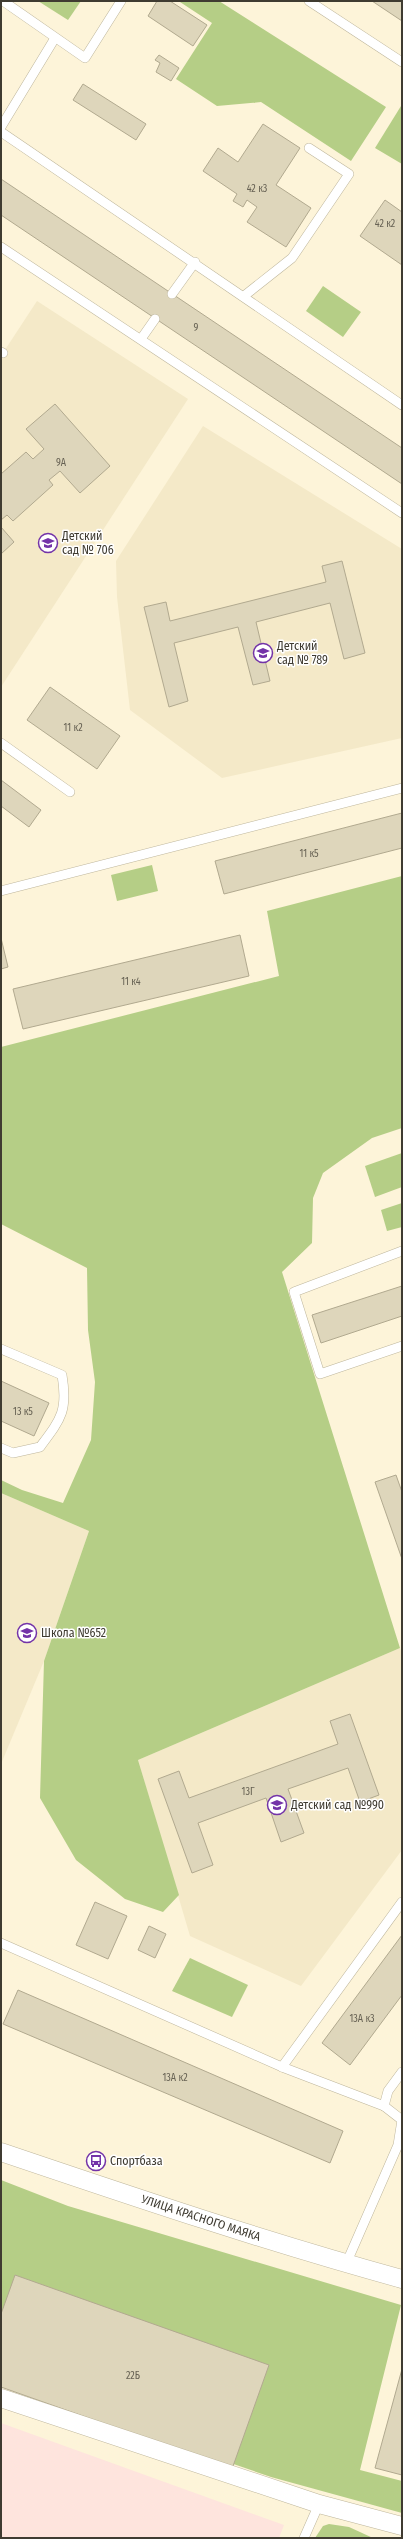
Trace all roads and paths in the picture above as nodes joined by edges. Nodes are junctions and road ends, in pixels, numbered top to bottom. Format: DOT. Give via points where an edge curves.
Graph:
graph roads {
  1 [pos="3,1"];
  2 [pos="121,1"];
  3 [pos="309,1"];
  4 [pos="55,38"];
  5 [pos="402,62"];
  6 [pos="1,126"];
  7 [pos="1,132"];
  8 [pos="309,148"];
  9 [pos="1,247"];
  10 [pos="194,262"];
  11 [pos="172,294"];
  12 [pos="244,296"];
  13 [pos="155,319"];
  14 [pos="141,339"];
  15 [pos="402,405"];
  16 [pos="402,513"];
  17 [pos="1,743"];
  18 [pos="402,788"];
  19 [pos="70,792"];
  20 [pos="1,891"];
  21 [pos="402,1251"];
  22 [pos="402,1346"];
  23 [pos="1,1348"];
  24 [pos="1,1448"];
  25 [pos="402,1902"];
  26 [pos="1,1943"];
  27 [pos="282,2067"];
  28 [pos="402,2072"];
  29 [pos="384,2106"];
  30 [pos="1,2152"];
  31 [pos="346,2264"];
  32 [pos="402,2279"];
  33 [pos="1,2398"];
  34 [pos="319,2504"];
  35 [pos="402,2526"];
  36 [pos="304,2538"];
  1 -- 4 [label="lane"];
  2 -- 4 [label="lane" via="85,58"];
  3 -- 5 [label="lane"];
  4 -- 6 [label="lane"];
  7 -- 10 [label="lane"];
  8 -- 12 [label="lane" via="349,174 292,258"];
  9 -- 14 [label="lane"];
  10 -- 11 [label="lane"];
  10 -- 12 [label="lane"];
  12 -- 15 [label="lane"];
  13 -- 14 [label="lane"];
  14 -- 16 [label="lane"];
  17 -- 19 [label="lane"];
  18 -- 20 [label="lane"];
  21 -- 22 [label="lane" via="294,1292 320,1374"];
  23 -- 24 [label="lane" via="62,1375 65,1395 61,1419 40,1447 13,1453"];
  25 -- 27 [label="lane"];
  26 -- 27 [label="lane"];
  27 -- 29 [label="lane"];
  28 -- 29 [label="lane" via="388,2091"];
  29 -- 31 [label="lane" via="402,2120 398,2145"];
  30 -- 31 [label="street, УЛИЦА КРАСНОГО МАЯКА"];
  31 -- 32 [label="street, УЛИЦА КРАСНОГО МАЯКА"];
  33 -- 34 [label="street"];
  34 -- 35 [label="street"];
  34 -- 36 [label="lane"];
}
